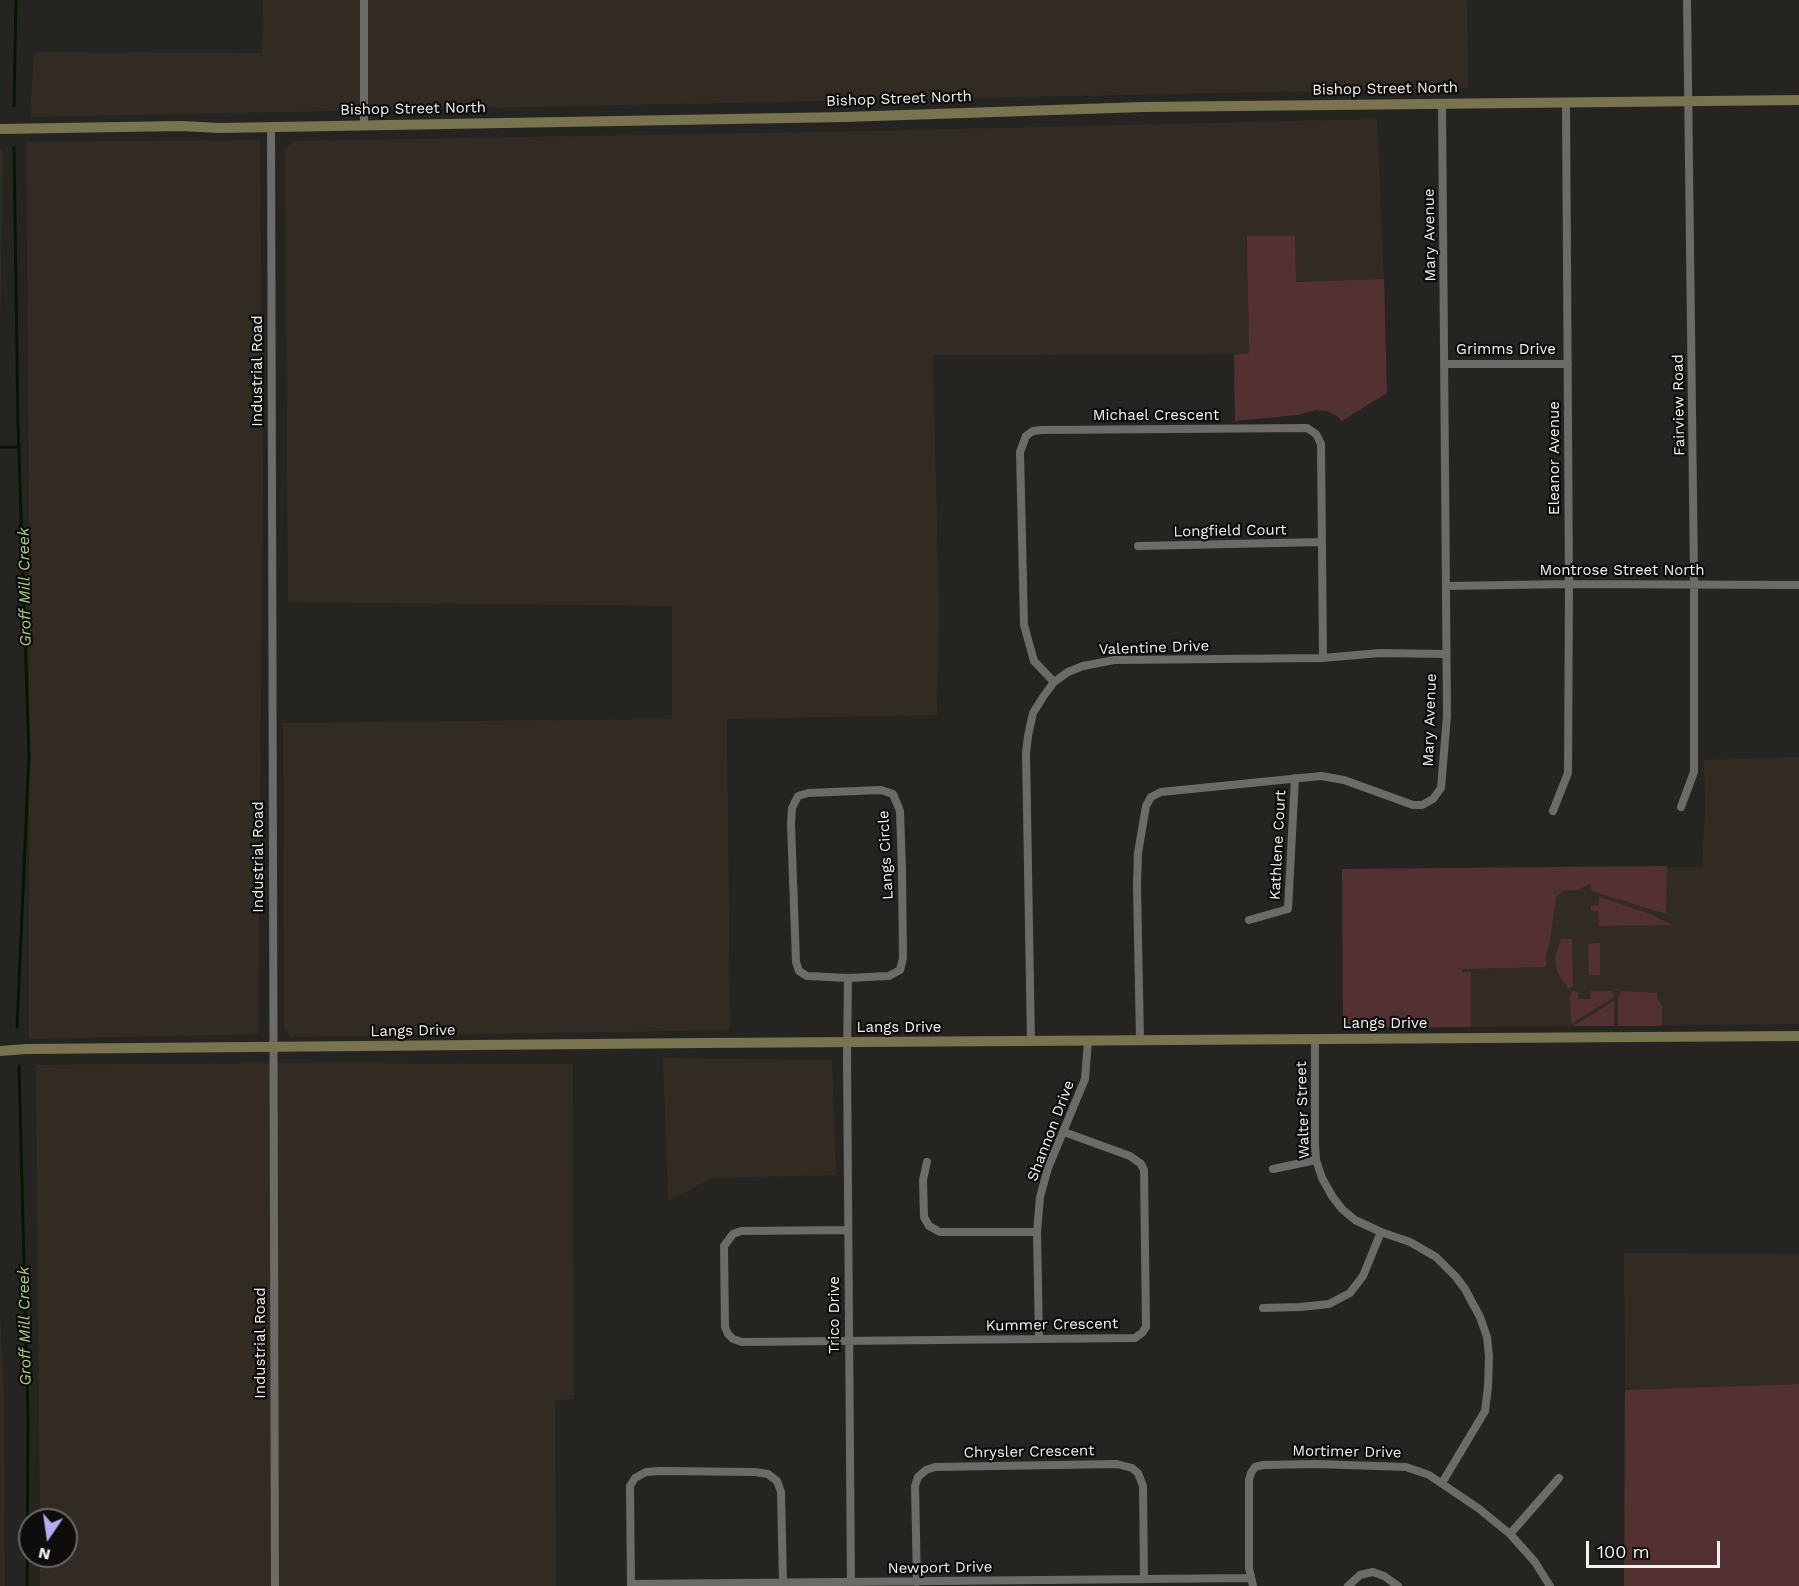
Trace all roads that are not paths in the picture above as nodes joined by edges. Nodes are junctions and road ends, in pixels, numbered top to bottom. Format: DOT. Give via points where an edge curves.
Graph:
graph roads {
  1 [pos="364,0"];
  2 [pos="1688,0"];
  3 [pos="1799,100"];
  4 [pos="1689,101"];
  5 [pos="1566,102"];
  6 [pos="1442,104"];
  7 [pos="364,124"];
  8 [pos="272,127"];
  9 [pos="0,129"];
  10 [pos="1445,364"];
  11 [pos="1568,364"];
  12 [pos="1322,542"];
  13 [pos="1138,546"];
  14 [pos="1569,584"];
  15 [pos="1694,584"];
  16 [pos="1799,585"];
  17 [pos="1446,586"];
  18 [pos="1446,654"];
  19 [pos="1323,658"];
  20 [pos="1054,682"];
  21 [pos="1295,778"];
  22 [pos="1681,807"];
  23 [pos="1553,811"];
  24 [pos="1249,920"];
  25 [pos="848,978"];
  26 [pos="1799,1036"];
  27 [pos="1315,1040"];
  28 [pos="1088,1041"];
  29 [pos="1140,1041"];
  30 [pos="1031,1042"];
  31 [pos="847,1043"];
  32 [pos="273,1047"];
  33 [pos="0,1051"];
  34 [pos="1064,1132"];
  35 [pos="1316,1160"];
  36 [pos="927,1162"];
  37 [pos="1273,1168"];
  38 [pos="848,1230"];
  39 [pos="1037,1232"];
  40 [pos="1381,1232"];
  41 [pos="1263,1308"];
  42 [pos="1039,1339"];
  43 [pos="849,1341"];
  44 [pos="1559,1478"];
  45 [pos="1442,1484"];
  46 [pos="1510,1534"];
  47 [pos="1144,1579"];
  48 [pos="917,1582"];
  49 [pos="1252,1582"];
  50 [pos="783,1584"];
  51 [pos="631,1585"];
  52 [pos="851,1585"];
  53 [pos="275,1586"];
  54 [pos="1348,1586"];
  55 [pos="1398,1586"];
  56 [pos="1550,1586"];
  1 -- 7 [label="street"];
  2 -- 4 [label="street, Fairview Road"];
  3 -- 4 [label="street, Bishop Street North"];
  4 -- 5 [label="street, Bishop Street North"];
  4 -- 15 [label="street, Fairview Road"];
  5 -- 6 [label="street, Bishop Street North"];
  5 -- 11 [label="street, Eleanor Avenue"];
  6 -- 7 [label="street, Bishop Street North"];
  6 -- 10 [label="street, Mary Avenue"];
  7 -- 8 [label="street, Bishop Street North"];
  8 -- 9 [label="street, Bishop Street North"];
  8 -- 32 [label="street, Industrial Road"];
  10 -- 11 [label="street, Grimms Drive"];
  10 -- 17 [label="street, Mary Avenue"];
  11 -- 14 [label="street, Eleanor Avenue"];
  12 -- 13 [label="street, Longfield Court"];
  12 -- 19 [label="street, Michael Crescent"];
  12 -- 20 [label="street, Michael Crescent" via="1321,444 1307,428 1033,431 1026,436 1020,452 1024,625 1034,661"];
  14 -- 15 [label="street, Montrose Street North"];
  14 -- 17 [label="street, Montrose Street North"];
  14 -- 23 [label="street, Eleanor Avenue" via="1568,773"];
  15 -- 16 [label="street, Montrose Street North"];
  15 -- 22 [label="street, Fairview Road" via="1694,772"];
  17 -- 18 [label="street, Mary Avenue"];
  18 -- 19 [label="street, Valentine Drive" via="1380,653"];
  18 -- 21 [label="street, Mary Avenue" via="1447,716 1441,788 1433,799 1422,805 1413,804 1344,780 1321,776"];
  19 -- 20 [label="street, Valentine Drive" via="1114,660 1083,666"];
  20 -- 30 [label="street, Valentine Drive" via="1033,714 1026,753"];
  21 -- 24 [label="street, Kathlene Court" via="1288,909"];
  21 -- 29 [label="street, Mary Avenue" via="1161,792 1151,797 1138,853"];
  25 -- 25 [label="street, Langs Circle" via="889,976 900,970 903,958 900,811 893,794 880,790 808,793 798,796 792,808 796,962 799,971 807,976"];
  25 -- 31 [label="street"];
  26 -- 27 [label="street, Langs Drive"];
  27 -- 29 [label="street, Langs Drive"];
  27 -- 35 [label="street, Walter Street"];
  28 -- 29 [label="street, Langs Drive"];
  28 -- 30 [label="street, Langs Drive"];
  28 -- 34 [label="street, Shannon Drive" via="1086,1079"];
  30 -- 31 [label="street, Langs Drive"];
  31 -- 32 [label="street, Langs Drive"];
  31 -- 38 [label="street, Trico Drive"];
  32 -- 33 [label="street, Langs Drive"];
  32 -- 53 [label="street, Industrial Road"];
  34 -- 39 [label="street, Shannon Drive" via="1044,1181"];
  34 -- 42 [label="street, Kummer Crescent" via="1130,1156 1144,1170 1146,1327 1130,1338"];
  35 -- 37 [label="street"];
  35 -- 40 [label="street, Walter Street" via="1322,1178 1342,1209"];
  36 -- 39 [label="street" via="923,1180 924,1217 929,1226 940,1232"];
  38 -- 43 [label="street, Trico Drive"];
  38 -- 43 [label="street, Kummer Crescent" via="733,1234 724,1246 724,1327 733,1339 742,1342"];
  39 -- 42 [label="street, Shannon Drive"];
  40 -- 41 [label="street" via="1363,1276 1350,1293 1329,1304"];
  40 -- 45 [label="street, Walter Street" via="1424,1249 1456,1277 1473,1303 1486,1337 1489,1356 1485,1411"];
  42 -- 43 [label="street, Kummer Crescent"];
  43 -- 52 [label="street, Trico Drive"];
  44 -- 46 [label="street"];
  45 -- 46 [label="street, Mortimer Drive"];
  45 -- 49 [label="street, Mortimer Drive" via="1406,1467 1255,1467 1249,1480"];
  46 -- 56 [label="street, Mortimer Drive"];
  47 -- 48 [label="street, Newport Drive"];
  47 -- 48 [label="street, Chrysler Crescent" via="1143,1486 1138,1473 1117,1464 926,1470 915,1486"];
  47 -- 49 [label="street, Newport Drive"];
  48 -- 52 [label="street, Newport Drive"];
  50 -- 51 [label="street, Newport Drive"];
  50 -- 51 [label="street" via="781,1492 777,1481 768,1474 755,1472 660,1471 634,1478 630,1486"];
  50 -- 52 [label="street, Newport Drive"];
  54 -- 55 [label="street" via="1360,1575 1373,1572"];
}
